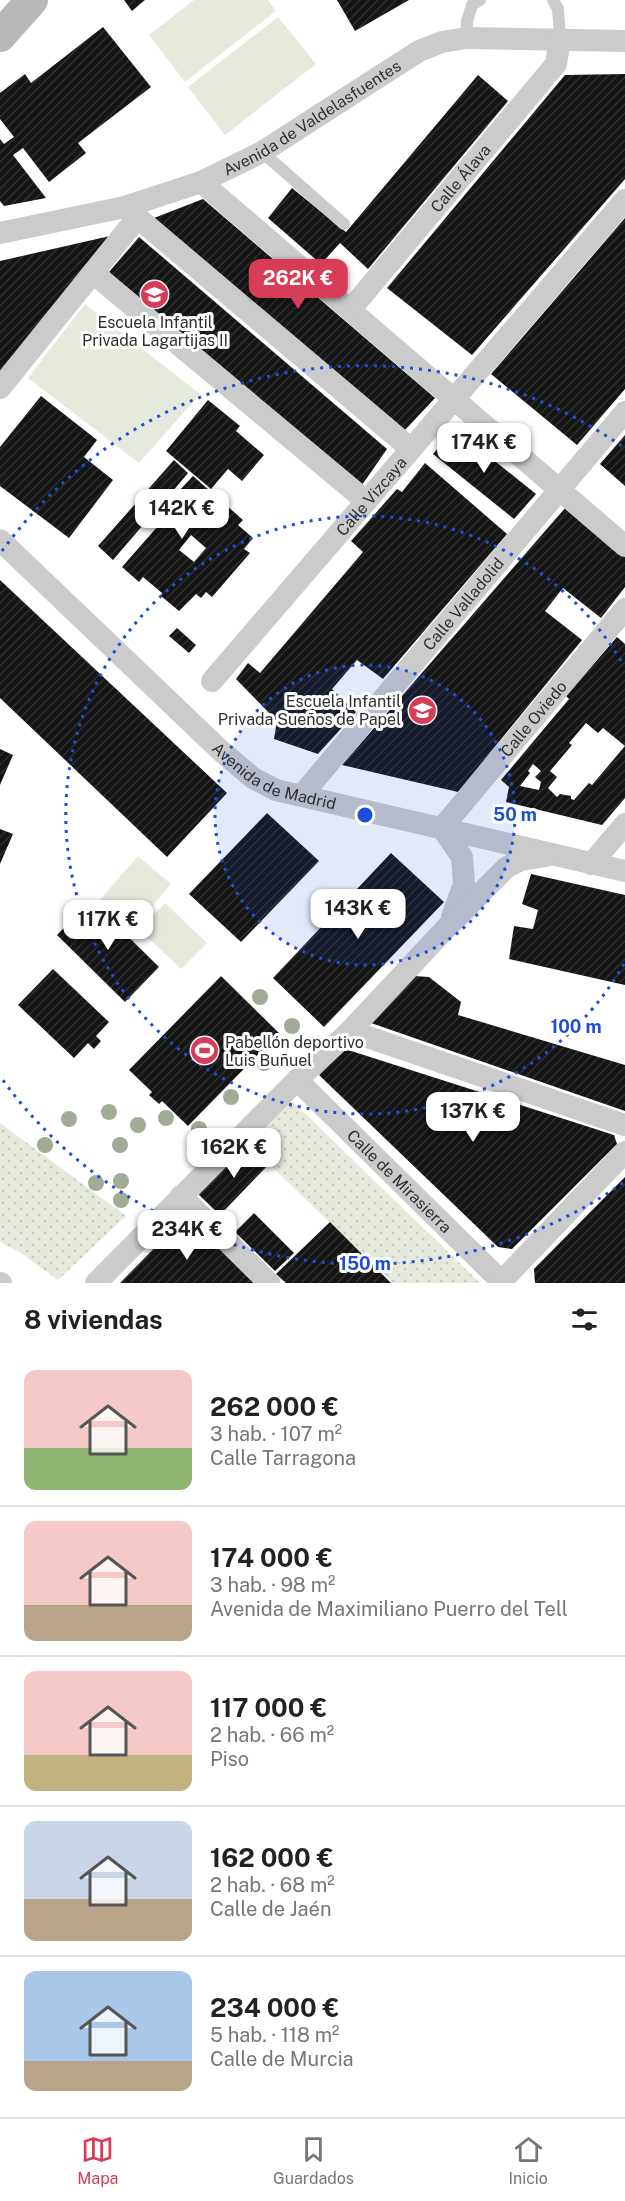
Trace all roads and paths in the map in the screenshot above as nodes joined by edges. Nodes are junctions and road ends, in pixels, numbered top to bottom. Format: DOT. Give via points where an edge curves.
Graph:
graph roads {
  1 [pos="32,0"];
  2 [pos="480,0"];
  3 [pos="553,0"];
  4 [pos="0,36"];
  5 [pos="466,38"];
  6 [pos="560,39"];
  7 [pos="625,41"];
  8 [pos="262,152"];
  9 [pos="201,182"];
  10 [pos="625,200"];
  11 [pos="131,213"];
  12 [pos="344,224"];
  13 [pos="0,233"];
  14 [pos="93,273"];
  15 [pos="350,310"];
  16 [pos="0,388"];
  17 [pos="455,400"];
  18 [pos="625,412"];
  19 [pos="411,449"];
  20 [pos="560,490"];
  21 [pos="366,501"];
  22 [pos="0,540"];
  23 [pos="625,546"];
  24 [pos="625,609"];
  25 [pos="212,681"];
  26 [pos="302,795"];
  27 [pos="625,824"];
  28 [pos="442,828"];
  29 [pos="552,854"];
  30 [pos="591,864"];
  31 [pos="625,871"];
  32 [pos="450,924"];
  33 [pos="350,1031"];
  34 [pos="297,1080"];
  35 [pos="625,1125"];
  36 [pos="625,1152"];
  37 [pos="181,1196"];
  38 [pos="501,1282"];
  39 [pos="96,1283"];
  40 [pos="269,1283"];
  1 -- 4 [label="main road"];
  2 -- 5 [label="lane" via="472,4"];
  3 -- 6 [label="lane" via="558,9"];
  5 -- 6 [label="street, Avenida de Valdelasfuentes"];
  5 -- 8 [label="street, Avenida de Valdelasfuentes" via="419,51"];
  6 -- 7 [label="street, Avenida de Valdelasfuentes"];
  6 -- 15 [label="street, Calle Álava" via="556,64"];
  8 -- 9 [label="street, Avenida de Valdelasfuentes"];
  8 -- 12 [label="lane"];
  9 -- 11 [label="street, Avenida de Valdelasfuentes"];
  9 -- 15 [label="street"];
  10 -- 17 [label="street, Calle Vizcaya"];
  11 -- 13 [label="street, Avenida de Valdelasfuentes"];
  11 -- 14 [label="street"];
  11 -- 19 [label="street"];
  14 -- 16 [label="street"];
  14 -- 21 [label="street"];
  15 -- 17 [label="street"];
  17 -- 19 [label="street, Calle Vizcaya"];
  17 -- 20 [label="street"];
  18 -- 20 [label="street, Calle Valladolid"];
  19 -- 21 [label="street, Calle Vizcaya"];
  20 -- 23 [label="street"];
  20 -- 26 [label="street, Calle Valladolid"];
  21 -- 25 [label="street, Calle Vizcaya"];
  22 -- 26 [label="street, Avenida de Madrid" via="221,751 253,778 276,790"];
  24 -- 28 [label="street, Calle Oviedo"];
  26 -- 28 [label="street, Avenida de Madrid"];
  27 -- 30 [label="street"];
  28 -- 29 [label="street, Avenida de Madrid"];
  28 -- 32 [label="street" via="462,857 464,884"];
  29 -- 30 [label="street, Avenida de Madrid"];
  29 -- 32 [label="street" via="507,867"];
  30 -- 31 [label="street, Avenida de Madrid"];
  32 -- 33 [label="street"];
  33 -- 34 [label="street"];
  33 -- 35 [label="street"];
  34 -- 37 [label="street"];
  34 -- 38 [label="street, Calle de Mirasierra"];
  36 -- 38 [label="street"];
  37 -- 39 [label="street"];
  37 -- 40 [label="street"];
}
